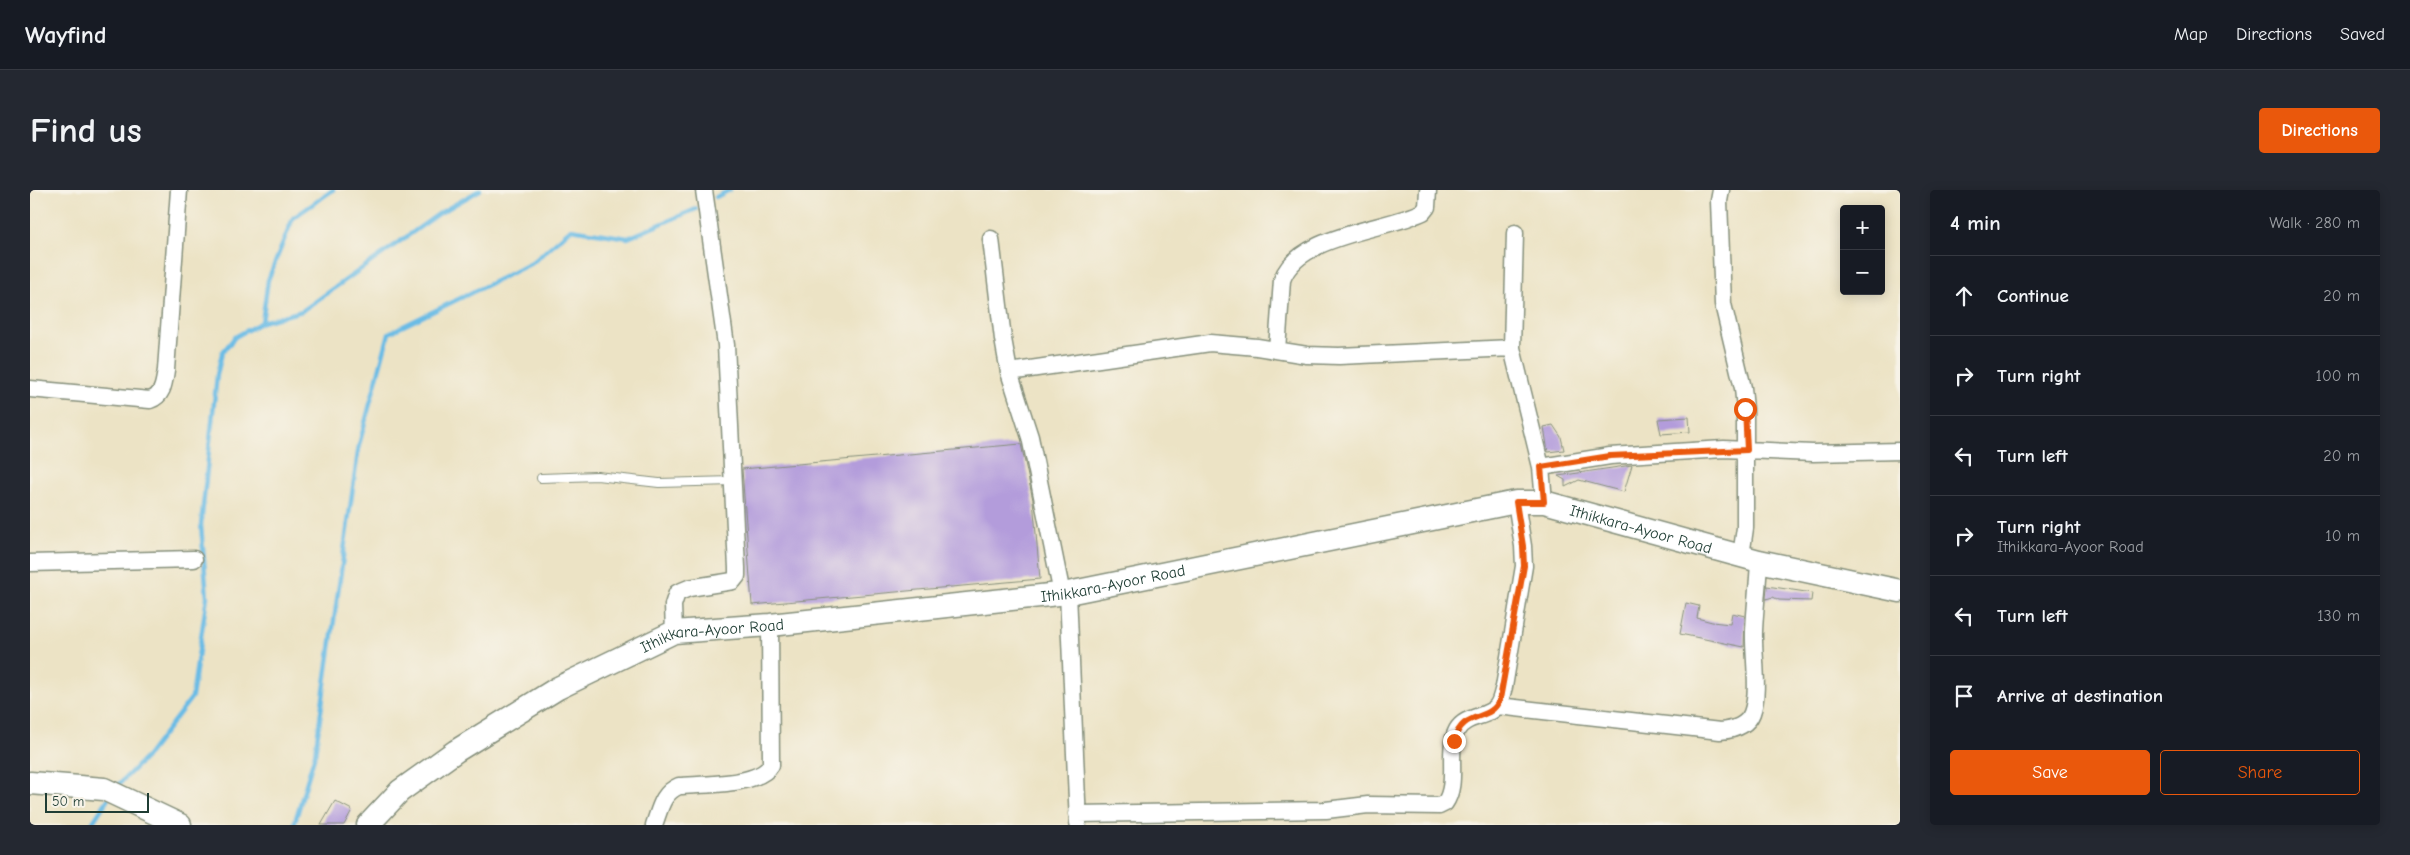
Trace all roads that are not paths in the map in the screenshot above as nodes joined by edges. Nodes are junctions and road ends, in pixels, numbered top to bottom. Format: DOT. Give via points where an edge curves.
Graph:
graph roads {
  1 [pos="179,190"];
  2 [pos="704,190"];
  3 [pos="1428,190"];
  4 [pos="1721,190"];
  5 [pos="1514,233"];
  6 [pos="991,239"];
  7 [pos="1512,348"];
  8 [pos="1277,350"];
  9 [pos="1009,372"];
  10 [pos="30,388"];
  11 [pos="1747,450"];
  12 [pos="1900,451"];
  13 [pos="1541,467"];
  14 [pos="541,478"];
  15 [pos="733,481"];
  16 [pos="1516,502"];
  17 [pos="1544,502"];
  18 [pos="194,559"];
  19 [pos="1750,559"];
  20 [pos="30,563"];
  21 [pos="1900,591"];
  22 [pos="1065,594"];
  23 [pos="770,625"];
  24 [pos="674,632"];
  25 [pos="1498,706"];
  26 [pos="30,783"];
  27 [pos="1294,818"];
  28 [pos="1077,819"];
  29 [pos="180,825"];
  30 [pos="368,825"];
  31 [pos="654,825"];
  1 -- 10 [label="street" via="162,391 150,400"];
  2 -- 15 [label="street" via="726,345"];
  3 -- 8 [label="street" via="1427,206 1423,212 1323,244 1302,255 1286,269 1282,280"];
  4 -- 11 [label="street" via="1723,304 1744,388"];
  5 -- 7 [label="street"];
  6 -- 9 [label="street"];
  7 -- 8 [label="street" via="1339,356"];
  7 -- 13 [label="street"];
  8 -- 9 [label="street" via="1210,343"];
  9 -- 22 [label="street" via="1030,437"];
  11 -- 12 [label="street" via="1813,453"];
  11 -- 13 [label="street" via="1610,456"];
  11 -- 19 [label="street" via="1745,528"];
  13 -- 17 [label="street"];
  14 -- 15 [label="lane" via="597,476 659,483"];
  15 -- 24 [label="street" via="737,576 733,581 677,593 673,605"];
  16 -- 17 [label="main road, Ithikkara-Ayoor Road"];
  16 -- 22 [label="main road, Ithikkara-Ayoor Road"];
  16 -- 25 [label="street" via="1524,566"];
  17 -- 19 [label="main road, Ithikkara-Ayoor Road"];
  18 -- 20 [label="street"];
  19 -- 21 [label="main road, Ithikkara-Ayoor Road"];
  19 -- 25 [label="street" via="1754,696 1752,713 1734,730"];
  22 -- 23 [label="main road, Ithikkara-Ayoor Road"];
  22 -- 28 [label="street"];
  23 -- 24 [label="main road, Ithikkara-Ayoor Road"];
  23 -- 31 [label="street" via="771,765 767,772 751,779 672,789 664,798"];
  24 -- 30 [label="main road, Ithikkara-Ayoor Road" via="558,688 456,751 400,791"];
  25 -- 27 [label="street" via="1457,729 1450,789 1445,803 1439,806 1368,805"];
  26 -- 29 [label="main road" via="112,793"];
  27 -- 28 [label="street"];
}
